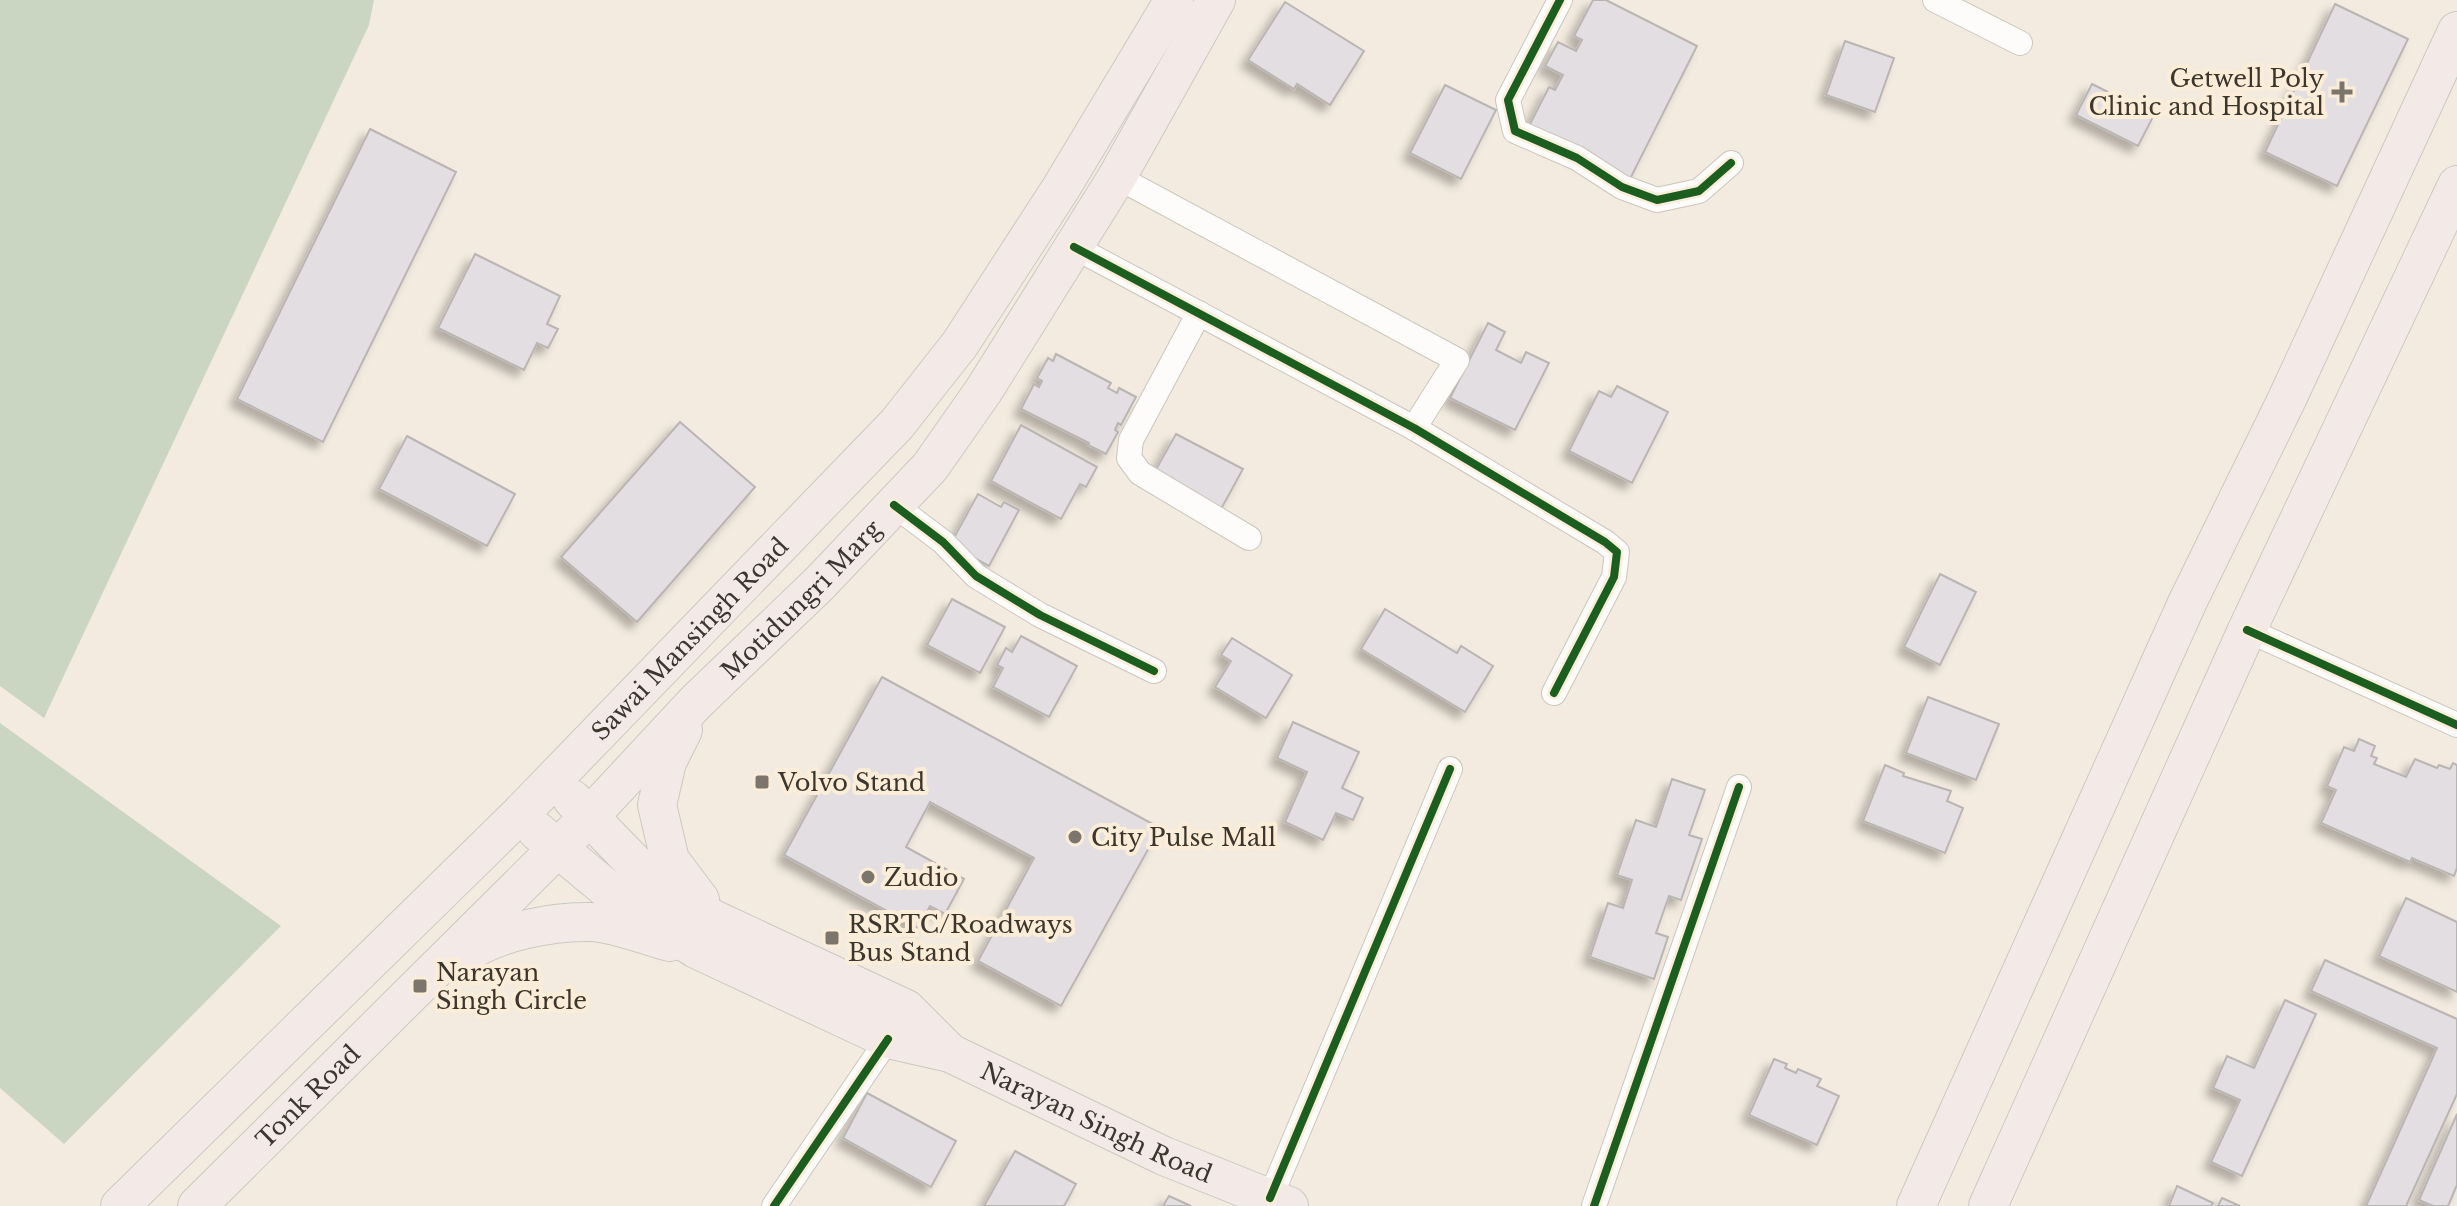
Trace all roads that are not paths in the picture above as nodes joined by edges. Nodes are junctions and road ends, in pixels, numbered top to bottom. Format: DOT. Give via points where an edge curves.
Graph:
graph roads {
  1 [pos="1174,0"];
  2 [pos="1216,0"];
  3 [pos="1560,0"];
  4 [pos="1935,0"];
  5 [pos="2457,31"];
  6 [pos="2020,43"];
  7 [pos="1731,163"];
  8 [pos="1117,177"];
  9 [pos="2457,185"];
  10 [pos="1074,247"];
  11 [pos="1199,313"];
  12 [pos="2287,399"];
  13 [pos="2344,424"];
  14 [pos="1414,428"];
  15 [pos="894,505"];
  16 [pos="1249,538"];
  17 [pos="2247,630"];
  18 [pos="1154,671"];
  19 [pos="1554,693"];
  20 [pos="696,702"];
  21 [pos="2457,725"];
  22 [pos="1450,769"];
  23 [pos="554,779"];
  24 [pos="1739,787"];
  25 [pos="520,814"];
  26 [pos="588,818"];
  27 [pos="556,849"];
  28 [pos="705,934"];
  29 [pos="420,986"];
  30 [pos="888,1039"];
  31 [pos="950,1053"];
  32 [pos="1279,1202"];
  33 [pos="120,1206"];
  34 [pos="197,1206"];
  35 [pos="774,1206"];
  36 [pos="1594,1206"];
  37 [pos="1916,1206"];
  38 [pos="1988,1206"];
  1 -- 23 [label="main road, Sawai Mansingh Road" via="969,331 897,424"];
  2 -- 8 [label="main road, Motidungri Marg"];
  3 -- 7 [label="street" via="1508,100 1515,131 1657,200 1699,191"];
  4 -- 6 [label="street"];
  5 -- 12 [label="main road"];
  8 -- 10 [label="main road, Motidungri Marg"];
  8 -- 14 [label="street" via="1457,360"];
  9 -- 13 [label="main road"];
  10 -- 11 [label="street"];
  10 -- 15 [label="main road, Motidungri Marg" via="975,403 930,467"];
  11 -- 14 [label="street"];
  11 -- 16 [label="street" via="1131,440 1129,458 1140,473"];
  12 -- 13 [label="main road"];
  12 -- 37 [label="main road" via="2188,601"];
  13 -- 17 [label="main road"];
  14 -- 19 [label="street" via="1617,552 1614,577"];
  15 -- 18 [label="street" via="943,542 976,576 1040,615"];
  15 -- 20 [label="main road, Motidungri Marg"];
  17 -- 21 [label="street"];
  17 -- 38 [label="main road"];
  20 -- 26 [label="main road, Motidungri Marg"];
  20 -- 28 [label="main road" via="667,762 657,805 670,860"];
  22 -- 32 [label="street"];
  23 -- 25 [label="main road, Sawai Mansingh Road"];
  23 -- 26 [label="main road"];
  24 -- 36 [label="street"];
  25 -- 27 [label="main road"];
  25 -- 33 [label="main road, Sawai Mansingh Road"];
  26 -- 27 [label="main road, Motidungri Marg"];
  26 -- 28 [label="main road"];
  27 -- 28 [label="main road" via="612,893"];
  27 -- 29 [label="main road, Motidungri Marg"];
  28 -- 29 [label="main road" via="592,922 522,929 481,943"];
  28 -- 30 [label="main road"];
  28 -- 31 [label="main road" via="906,1009"];
  29 -- 34 [label="main road, Tonk Road"];
  30 -- 31 [label="main road"];
  30 -- 35 [label="street"];
  31 -- 32 [label="main road, Narayan Singh Road" via="1164,1156"];
}
